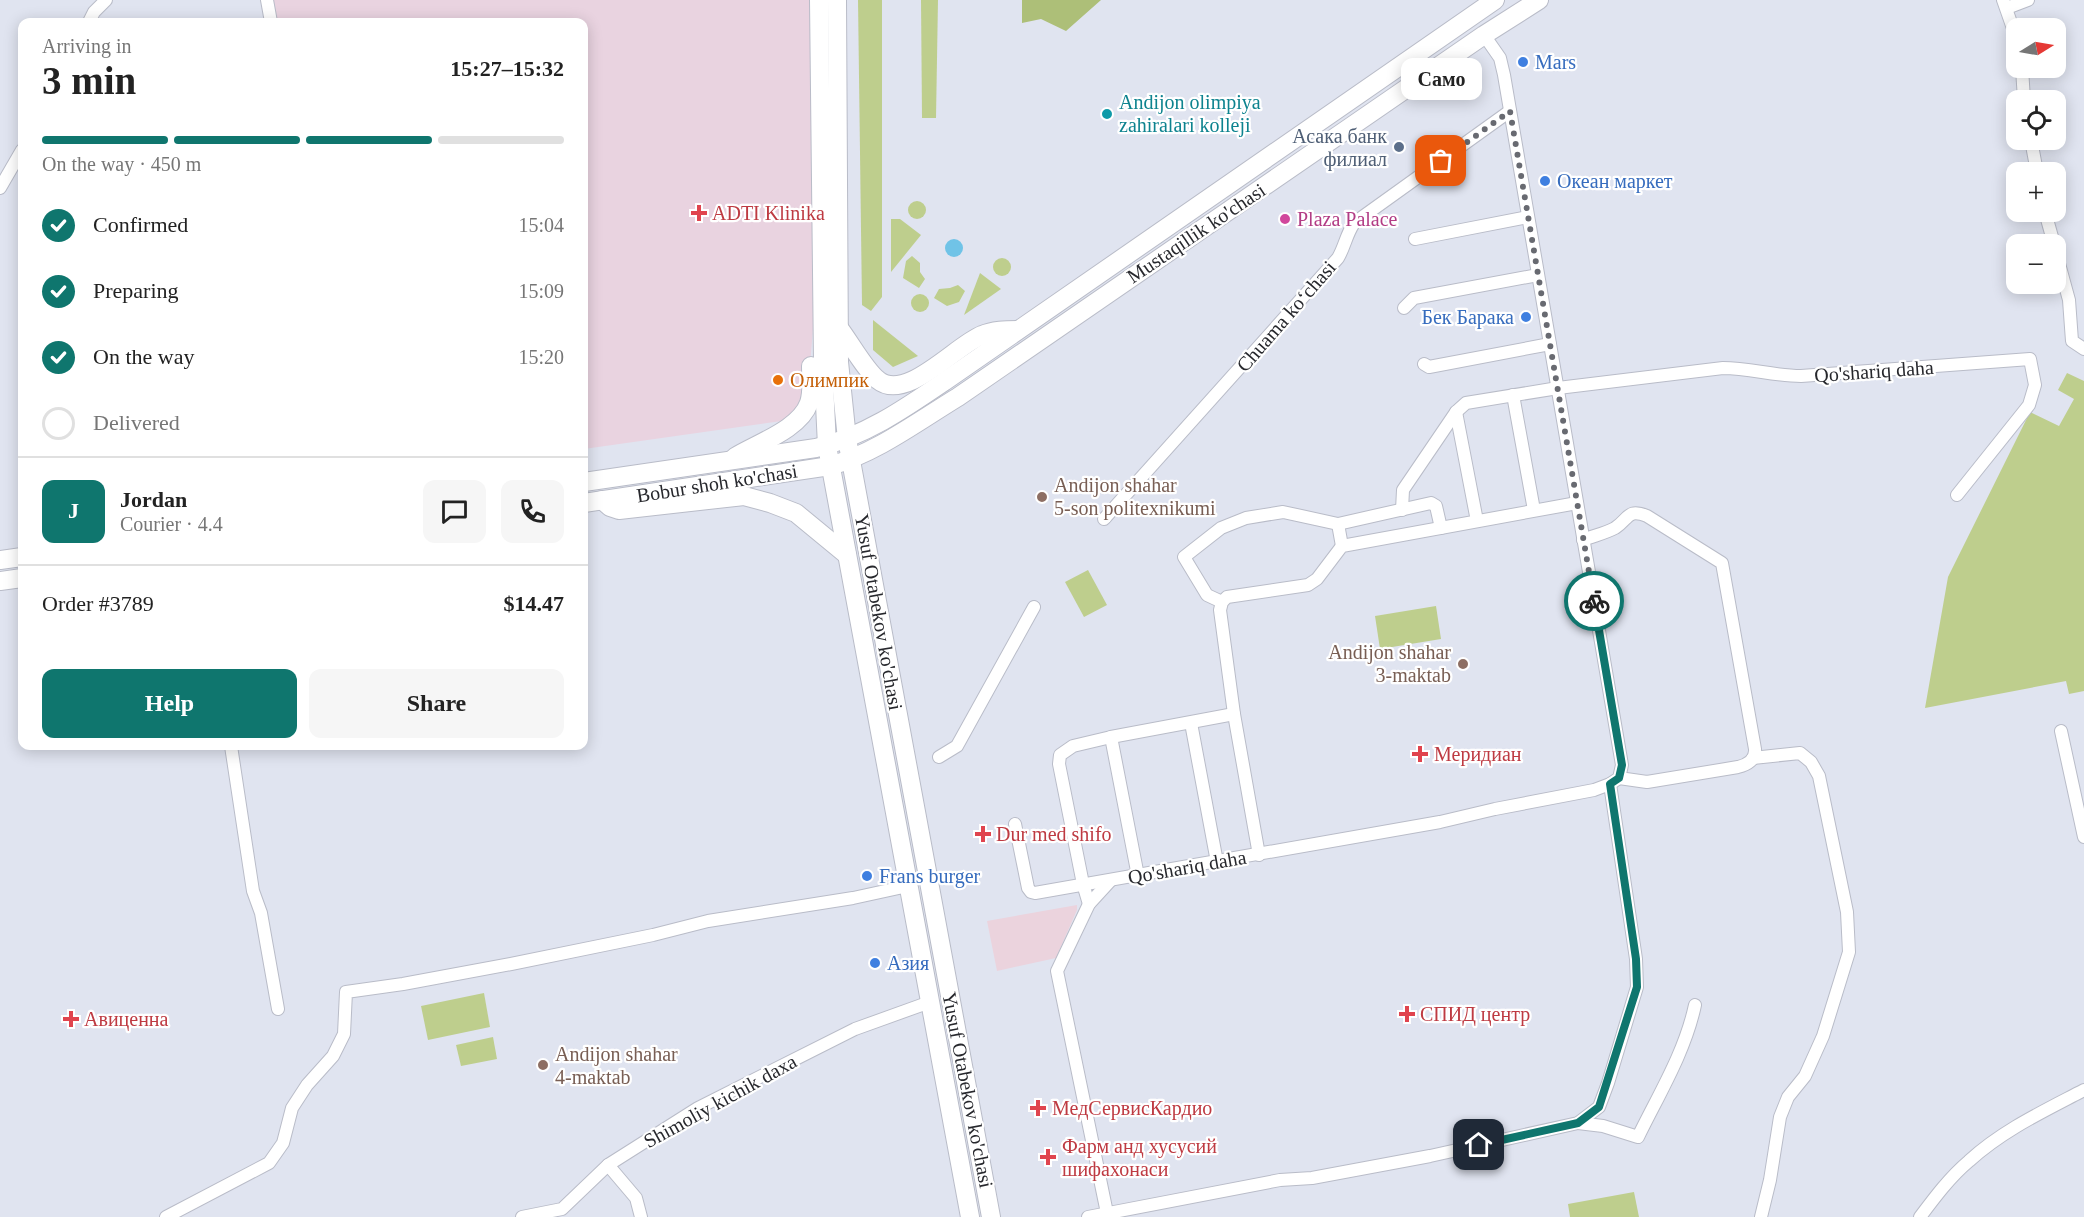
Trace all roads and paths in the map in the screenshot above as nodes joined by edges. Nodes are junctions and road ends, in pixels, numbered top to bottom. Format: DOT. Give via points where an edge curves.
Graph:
graph roads {
  1 [pos="106,0"];
  2 [pos="267,0"];
  3 [pos="819,0"];
  4 [pos="837,0"];
  5 [pos="1495,0"];
  6 [pos="1539,0"];
  7 [pos="2028,0"];
  8 [pos="2005,4"];
  9 [pos="91,18"];
  10 [pos="270,18"];
  11 [pos="1484,35"];
  12 [pos="820,76"];
  13 [pos="1510,111"];
  14 [pos="18,157"];
  15 [pos="0,188"];
  16 [pos="1528,217"];
  17 [pos="1415,239"];
  18 [pos="1538,275"];
  19 [pos="2066,289"];
  20 [pos="1404,308"];
  21 [pos="839,328"];
  22 [pos="1018,330"];
  23 [pos="1550,344"];
  24 [pos="2084,349"];
  25 [pos="1424,364"];
  26 [pos="1558,388"];
  27 [pos="1513,396"];
  28 [pos="1456,412"];
  29 [pos="847,439"];
  30 [pos="827,446"];
  31 [pos="850,460"];
  32 [pos="728,461"];
  33 [pos="830,466"];
  34 [pos="588,481"];
  35 [pos="1957,495"];
  36 [pos="602,500"];
  37 [pos="588,502"];
  38 [pos="1577,502"];
  39 [pos="1402,510"];
  40 [pos="1534,510"];
  41 [pos="1104,519"];
  42 [pos="1477,521"];
  43 [pos="1338,524"];
  44 [pos="1441,528"];
  45 [pos="1584,540"];
  46 [pos="1342,546"];
  47 [pos="847,555"];
  48 [pos="18,558"];
  49 [pos="0,560"];
  50 [pos="18,579"];
  51 [pos="0,581"];
  52 [pos="1222,602"];
  53 [pos="1034,607"];
  54 [pos="1234,714"];
  55 [pos="1191,723"];
  56 [pos="2061,731"];
  57 [pos="1111,737"];
  58 [pos="232,750"];
  59 [pos="939,756"];
  60 [pos="1753,758"];
  61 [pos="1614,781"];
  62 [pos="1015,824"];
  63 [pos="2084,837"];
  64 [pos="1259,855"];
  65 [pos="1217,862"];
  66 [pos="1138,876"];
  67 [pos="1111,880"];
  68 [pos="1083,884"];
  69 [pos="908,886"];
  70 [pos="1089,904"];
  71 [pos="930,1002"];
  72 [pos="1695,1005"];
  73 [pos="278,1009"];
  74 [pos="2084,1090"];
  75 [pos="1578,1123"];
  76 [pos="608,1166"];
  77 [pos="1107,1213"];
  78 [pos="166,1217"];
  79 [pos="522,1217"];
  80 [pos="640,1217"];
  81 [pos="970,1217"];
  82 [pos="991,1217"];
  83 [pos="1088,1217"];
  84 [pos="1761,1217"];
  85 [pos="1920,1217"];
  1 -- 9 [label="street"];
  2 -- 10 [label="street"];
  3 -- 12 [label="main road, Yusuf Otabekov ko'chasi"];
  4 -- 21 [label="main road, Yusuf Otabekov ko'chasi"];
  5 -- 22 [label="main road, Mustaqillik ko'chasi"];
  6 -- 11 [label="main road, Mustaqillik ko'chasi"];
  7 -- 8 [label="street"];
  11 -- 13 [label="street" via="1500,57"];
  11 -- 31 [label="main road, Mustaqillik ko'chasi" via="958,397"];
  12 -- 30 [label="main road, Yusuf Otabekov ko'chasi"];
  12 -- 32 [label="main road" via="811,89 808,117 810,402 796,423"];
  13 -- 16 [label="street"];
  13 -- 41 [label="street, Chuama koʻchasi" via="1353,223 1338,258"];
  14 -- 15 [label="street"];
  16 -- 17 [label="street"];
  16 -- 18 [label="street"];
  18 -- 20 [label="street" via="1414,298"];
  18 -- 23 [label="street"];
  19 -- 24 [label="street" via="2072,341"];
  21 -- 22 [label="main road" via="876,378 891,386 918,377 981,335"];
  21 -- 29 [label="main road, Yusuf Otabekov ko'chasi"];
  22 -- 29 [label="main road, Mustaqillik ko'chasi" via="884,422"];
  23 -- 25 [label="street" via="1429,367"];
  23 -- 26 [label="street"];
  26 -- 27 [label="street"];
  26 -- 35 [label="street, Qo'shariq daha" via="1723,368 1801,376 2030,359 2035,385 2029,405"];
  26 -- 38 [label="street"];
  27 -- 28 [label="street" via="1466,403"];
  27 -- 40 [label="street"];
  28 -- 39 [label="street" via="1403,490"];
  28 -- 42 [label="street"];
  29 -- 30 [label="main road, Bobur shoh ko'chasi"];
  29 -- 31 [label="main road, Yusuf Otabekov ko'chasi"];
  30 -- 32 [label="main road, Bobur shoh ko'chasi"];
  30 -- 33 [label="main road, Yusuf Otabekov ko'chasi"];
  31 -- 33 [label="main road, Bobur shoh ko'chasi"];
  31 -- 82 [label="main road, Yusuf Otabekov ko'chasi"];
  32 -- 34 [label="main road, Bobur shoh ko'chasi"];
  33 -- 36 [label="main road, Bobur shoh ko'chasi"];
  33 -- 47 [label="main road, Yusuf Otabekov ko'chasi"];
  36 -- 37 [label="main road, Bobur shoh ko'chasi"];
  36 -- 47 [label="main road" via="619,510 727,497 753,498 796,513"];
  38 -- 40 [label="street"];
  38 -- 45 [label="street"];
  39 -- 43 [label="street"];
  39 -- 44 [label="street" via="1431,503 1436,506"];
  40 -- 42 [label="street"];
  42 -- 44 [label="street"];
  43 -- 46 [label="street"];
  43 -- 52 [label="street" via="1283,512 1245,518 1221,528 1184,557 1207,595"];
  44 -- 46 [label="street"];
  45 -- 60 [label="street" via="1615,528 1630,513 1638,512 1722,563 1755,749"];
  45 -- 61 [label="street" via="1622,765"];
  46 -- 52 [label="street" via="1308,585 1227,597"];
  47 -- 69 [label="main road, Yusuf Otabekov ko'chasi"];
  48 -- 49 [label="main road"];
  50 -- 51 [label="main road"];
  52 -- 54 [label="street"];
  53 -- 59 [label="street" via="957,746"];
  54 -- 55 [label="street"];
  54 -- 64 [label="street"];
  55 -- 57 [label="street"];
  55 -- 65 [label="street"];
  56 -- 63 [label="street"];
  57 -- 66 [label="street"];
  57 -- 68 [label="street" via="1073,746 1060,755"];
  58 -- 73 [label="street" via="253,891 261,913"];
  60 -- 61 [label="street" via="1738,767 1647,782"];
  60 -- 84 [label="street" via="1800,753 1812,762 1819,776 1847,912 1849,952 1823,1036 1780,1117"];
  61 -- 64 [label="street, Qo'shariq daha" via="1594,790"];
  61 -- 75 [label="street" via="1637,987 1599,1107"];
  62 -- 68 [label="street" via="1031,892"];
  64 -- 65 [label="street, Qo'shariq daha"];
  65 -- 66 [label="street, Qo'shariq daha"];
  66 -- 67 [label="street, Qo'shariq daha"];
  67 -- 68 [label="street"];
  67 -- 70 [label="street, Qo'shariq daha"];
  68 -- 70 [label="street"];
  69 -- 71 [label="main road, Yusuf Otabekov ko'chasi"];
  69 -- 78 [label="street" via="708,921 511,964 346,992 344,1035 333,1056 292,1108 282,1143 269,1163"];
  70 -- 77 [label="street, Qo'shariq daha" via="1057,971"];
  71 -- 76 [label="street, Shimoliy kichik daxa" via="855,1029 698,1108"];
  71 -- 81 [label="main road, Yusuf Otabekov ko'chasi"];
  72 -- 75 [label="street" via="1690,1028 1638,1137"];
  74 -- 85 [label="street" via="1999,1137 1968,1161"];
  75 -- 77 [label="street" via="1419,1158"];
  76 -- 79 [label="street, Shimoliy kichik daxa" via="562,1209"];
  76 -- 80 [label="street" via="636,1198"];
  77 -- 83 [label="street"];
}
